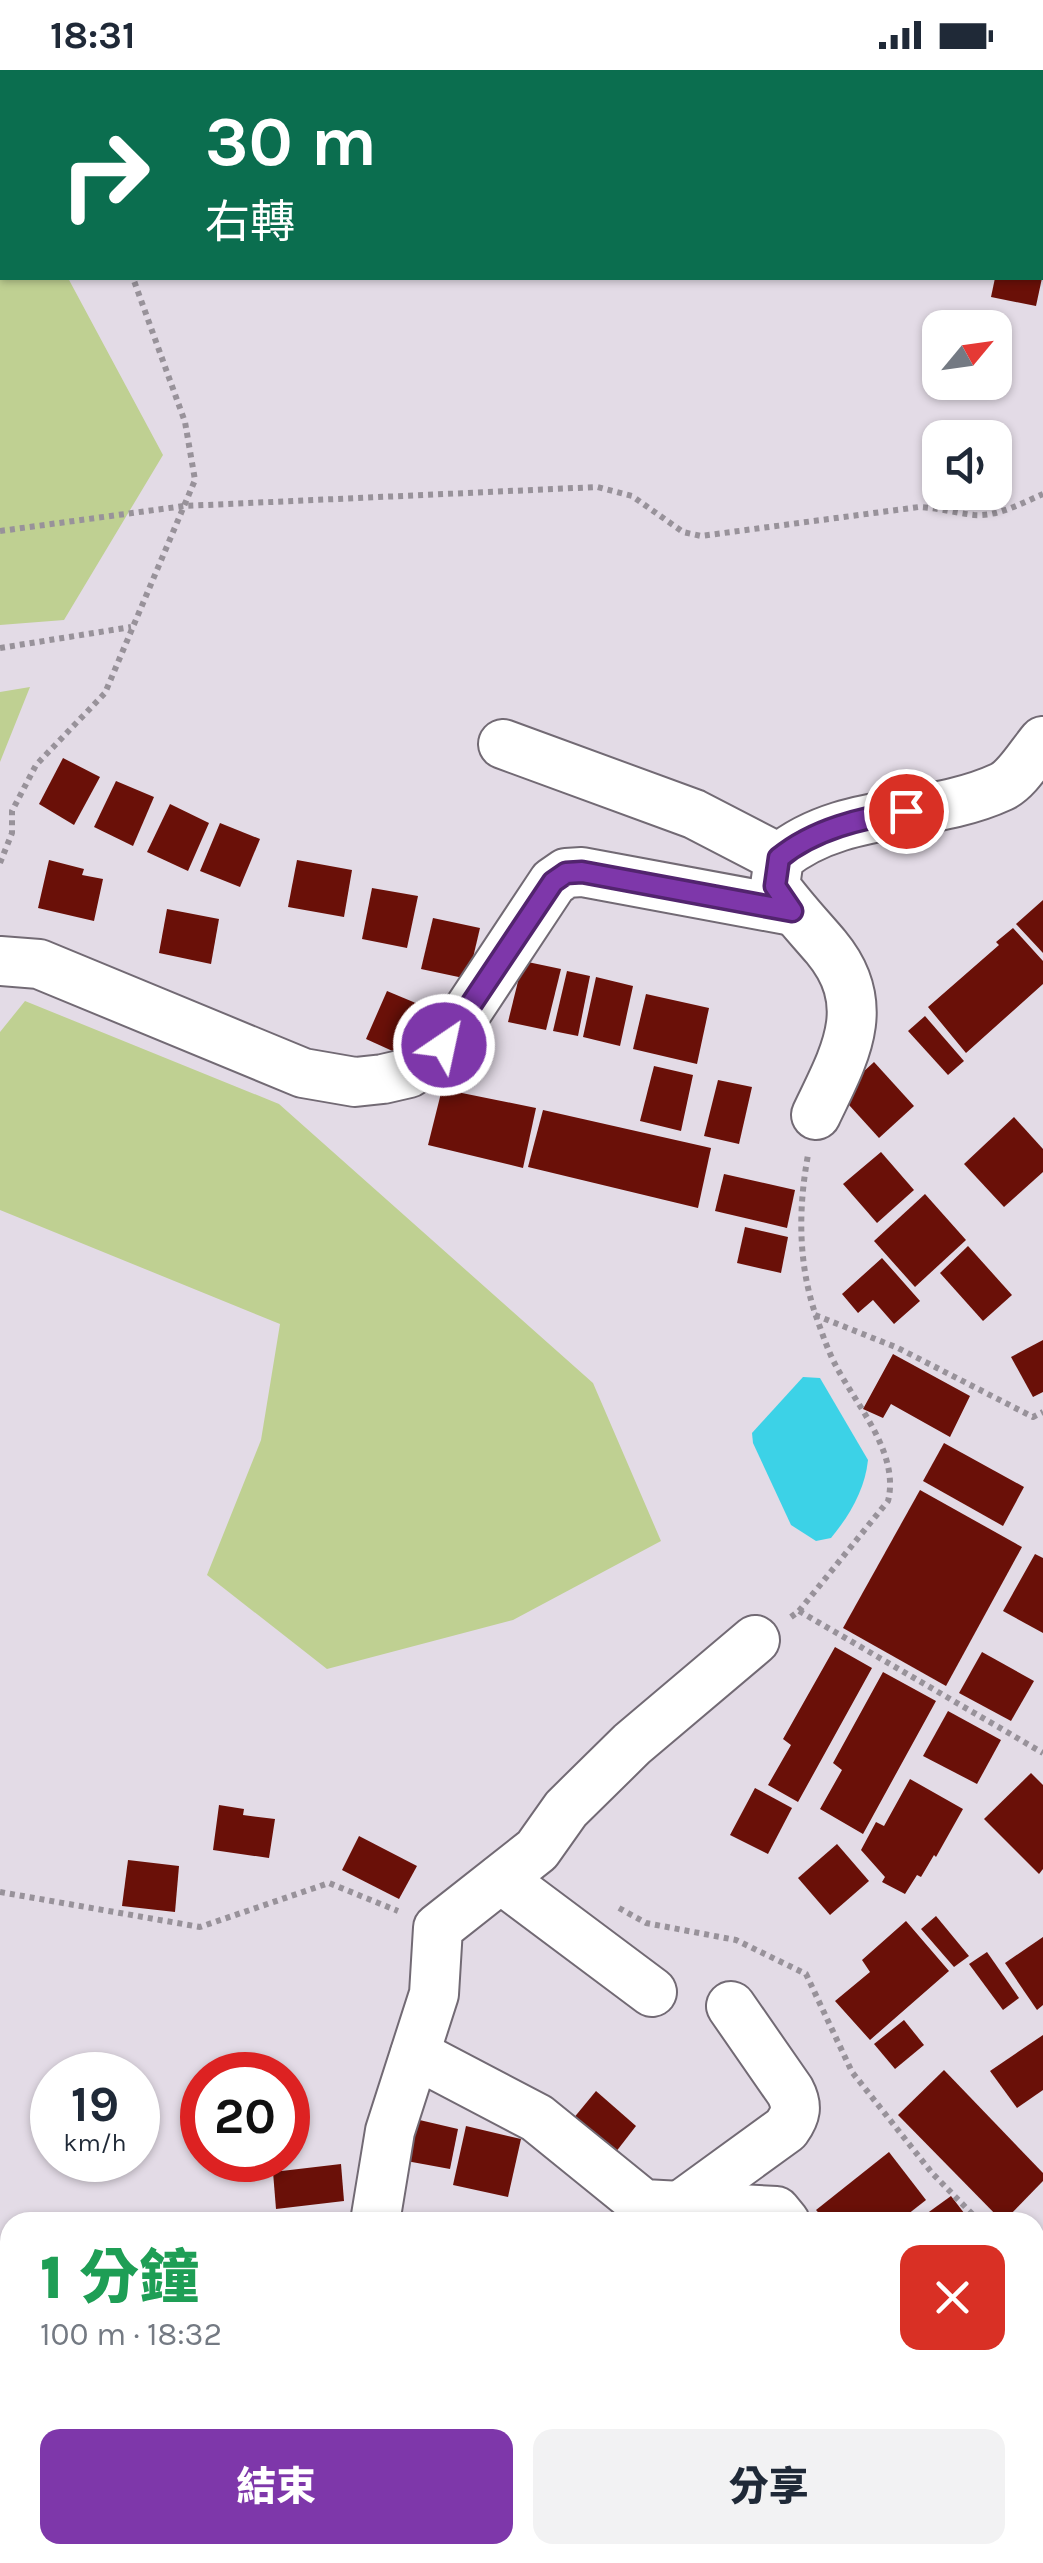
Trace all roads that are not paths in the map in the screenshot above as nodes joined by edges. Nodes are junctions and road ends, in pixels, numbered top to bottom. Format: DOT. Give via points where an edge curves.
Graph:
graph roads {
  1 [pos="1043,741"];
  2 [pos="503,744"];
  3 [pos="779,858"];
  4 [pos="792,911"];
  5 [pos="0,961"];
  6 [pos="816,1114"];
  7 [pos="756,1640"];
  8 [pos="500,1879"];
  9 [pos="652,1992"];
  10 [pos="732,2006"];
  11 [pos="415,2054"];
  12 [pos="680,2206"];
  13 [pos="376,2212"];
  14 [pos="777,2212"];
  1 -- 3 [label="street" via="1004,786 876,816 801,840"];
  2 -- 3 [label="street" via="694,814"];
  3 -- 4 [label="street" via="775,886"];
  4 -- 5 [label="street" via="566,873 553,882 444,1045 409,1073 354,1082 303,1074 39,964"];
  4 -- 6 [label="street" via="829,950 852,996 848,1047"];
  7 -- 8 [label="street" via="632,1744 566,1809 537,1850"];
  8 -- 9 [label="street"];
  8 -- 11 [label="street" via="438,1928 434,1994"];
  10 -- 12 [label="street" via="790,2091 794,2117"];
  11 -- 12 [label="street" via="537,2118 643,2204"];
  11 -- 13 [label="street" via="390,2130"];
  12 -- 14 [label="street"];
}
